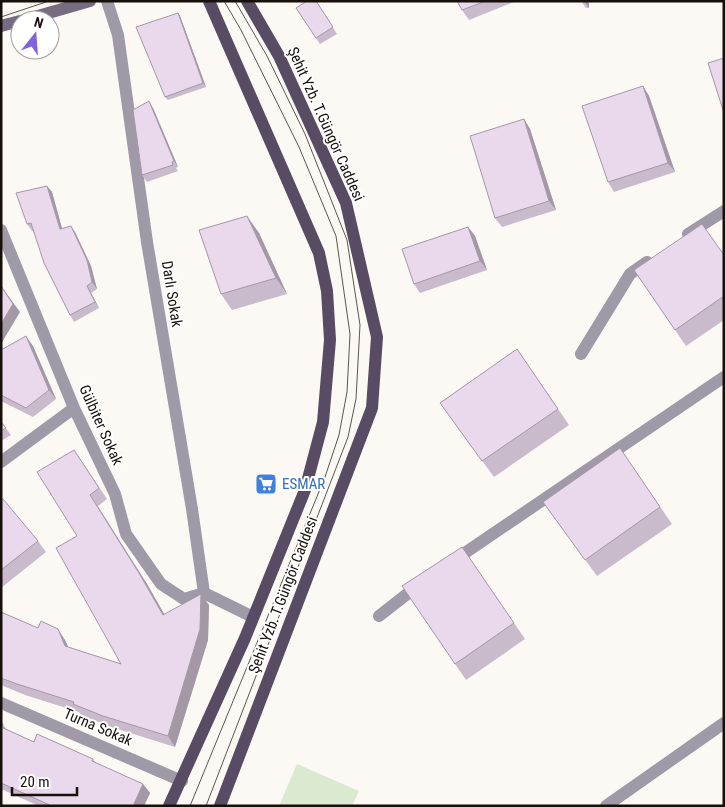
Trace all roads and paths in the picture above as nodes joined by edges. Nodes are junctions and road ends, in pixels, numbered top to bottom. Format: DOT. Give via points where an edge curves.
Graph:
graph roads {
  1 [pos="90,1"];
  2 [pos="106,1"];
  3 [pos="209,1"];
  4 [pos="247,1"];
  5 [pos="59,10"];
  6 [pos="724,211"];
  7 [pos="1,230"];
  8 [pos="680,240"];
  9 [pos="655,257"];
  10 [pos="581,354"];
  11 [pos="724,377"];
  12 [pos="74,408"];
  13 [pos="1,462"];
  14 [pos="204,593"];
  15 [pos="378,616"];
  16 [pos="253,618"];
  17 [pos="1,703"];
  18 [pos="724,722"];
  19 [pos="182,780"];
  20 [pos="169,806"];
  21 [pos="220,806"];
  22 [pos="606,806"];
  1 -- 5 [label="main road"];
  2 -- 14 [label="street, Darlı Sokak" via="118,35 147,242"];
  3 -- 16 [label="main road, Şehit Yzb. T.Güngör Caddesi" via="319,253 327,291 330,340 323,422 305,490"];
  4 -- 21 [label="main road, Şehit Yzb. T.Güngör Caddesi" via="279,56 346,203 377,337 372,408"];
  6 -- 8 [label="street"];
  7 -- 12 [label="street, Gülbiter Sokak"];
  9 -- 10 [label="street" via="630,274"];
  11 -- 15 [label="street" via="408,592"];
  12 -- 13 [label="street"];
  12 -- 14 [label="street, Gülbiter Sokak" via="114,494 126,534 161,584 184,599"];
  14 -- 16 [label="street"];
  16 -- 19 [label="main road, Şehit Yzb. T.Güngör Caddesi"];
  17 -- 19 [label="street, Turna Sokak"];
  18 -- 22 [label="street"];
  19 -- 20 [label="main road, Şehit Yzb. T.Güngör Caddesi"];
}
